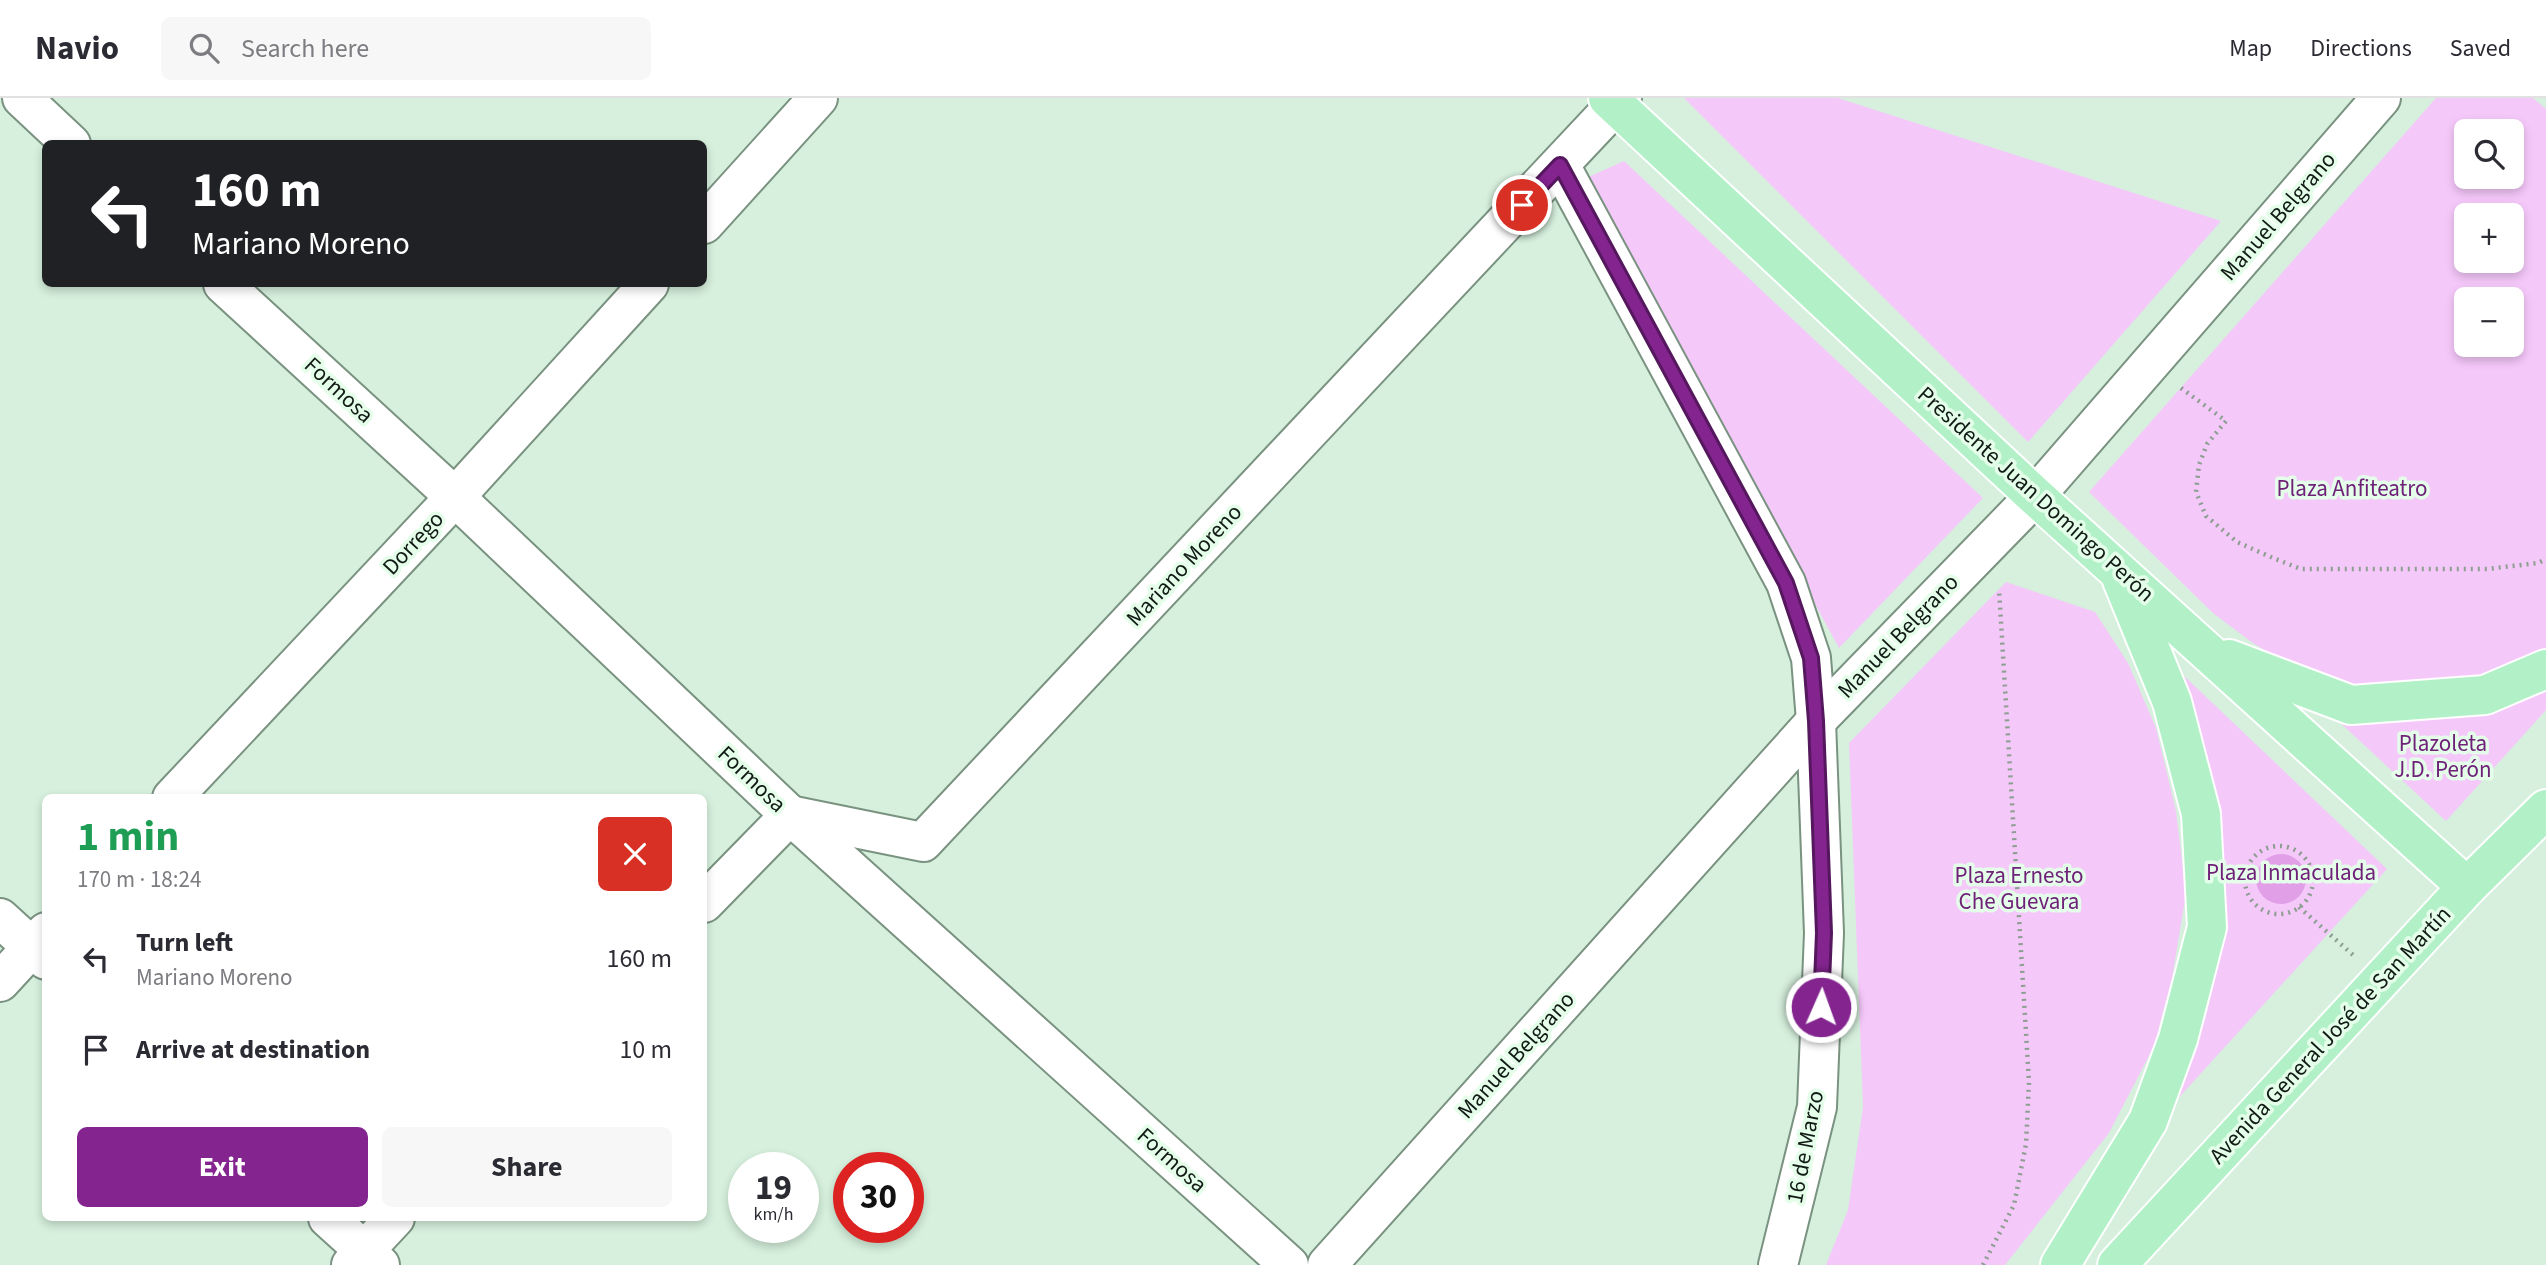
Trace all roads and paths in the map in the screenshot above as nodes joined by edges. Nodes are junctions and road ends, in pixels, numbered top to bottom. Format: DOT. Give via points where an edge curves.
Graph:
graph roads {
  1 [pos="6,98"];
  2 [pos="22,98"];
  3 [pos="818,98"];
  4 [pos="2381,98"];
  5 [pos="1615,100"];
  6 [pos="0,104"];
  7 [pos="67,140"];
  8 [pos="1560,165"];
  9 [pos="707,221"];
  10 [pos="226,287"];
  11 [pos="646,287"];
  12 [pos="2149,364"];
  13 [pos="2035,496"];
  14 [pos="455,497"];
  15 [pos="1996,536"];
  16 [pos="2546,559"];
  17 [pos="2117,569"];
  18 [pos="2210,652"];
  19 [pos="2546,670"];
  20 [pos="1816,721"];
  21 [pos="176,794"];
  22 [pos="790,815"];
  23 [pos="2543,818"];
  24 [pos="2467,887"];
  25 [pos="707,900"];
  26 [pos="2299,906"];
  27 [pos="0,918"];
  28 [pos="41,947"];
  29 [pos="2380,981"];
  30 [pos="0,982"];
  31 [pos="331,1221"];
  32 [pos="393,1221"];
  33 [pos="365,1260"];
  34 [pos="1289,1265"];
  35 [pos="1327,1265"];
  36 [pos="1778,1265"];
  37 [pos="1983,1265"];
  38 [pos="2060,1265"];
  39 [pos="2117,1265"];
  1 -- 6 [label="street"];
  2 -- 7 [label="street"];
  3 -- 9 [label="street"];
  4 -- 12 [label="street, Manuel Belgrano"];
  5 -- 8 [label="street, Mariano Moreno"];
  5 -- 13 [label="main road, Presidente Juan Domingo Perón"];
  8 -- 20 [label="street, 16 de Marzo" via="1786,583 1811,658"];
  8 -- 22 [label="street, Mariano Moreno" via="923,842"];
  10 -- 14 [label="street, Formosa"];
  11 -- 14 [label="street, Dorrego"];
  12 -- 13 [label="street, Manuel Belgrano"];
  12 -- 16 [label="path" via="2226,421 2207,444 2196,492 2206,516 2237,542 2301,569 2487,569"];
  13 -- 15 [label="street, Manuel Belgrano"];
  13 -- 17 [label="main road, Presidente Juan Domingo Perón"];
  14 -- 21 [label="street, Dorrego"];
  14 -- 22 [label="street, Formosa"];
  15 -- 20 [label="street, Manuel Belgrano"];
  15 -- 37 [label="path" via="2029,1082 2026,1144 2014,1205"];
  17 -- 18 [label="main road, Presidente Juan Domingo Perón"];
  17 -- 38 [label="main road" via="2172,702 2202,814 2207,928 2178,1039 2148,1121"];
  18 -- 19 [label="main road" via="2351,705 2485,695"];
  18 -- 24 [label="main road, Presidente Juan Domingo Perón"];
  20 -- 35 [label="street, Manuel Belgrano"];
  20 -- 36 [label="street, 16 de Marzo" via="1824,933 1817,1107"];
  22 -- 25 [label="street"];
  22 -- 34 [label="street, Formosa"];
  23 -- 24 [label="main road, Avenida General José de San Martín"];
  24 -- 29 [label="main road, Avenida General José de San Martín"];
  26 -- 26 [label="path" via="2311,894 2308,861 2291,847 2260,852 2245,879 2253,900 2272,913 2283,914"];
  26 -- 29 [label="path"];
  27 -- 28 [label="street"];
  28 -- 30 [label="street"];
  29 -- 39 [label="main road, Avenida General José de San Martín"];
  31 -- 33 [label="street"];
  32 -- 33 [label="street"];
}
